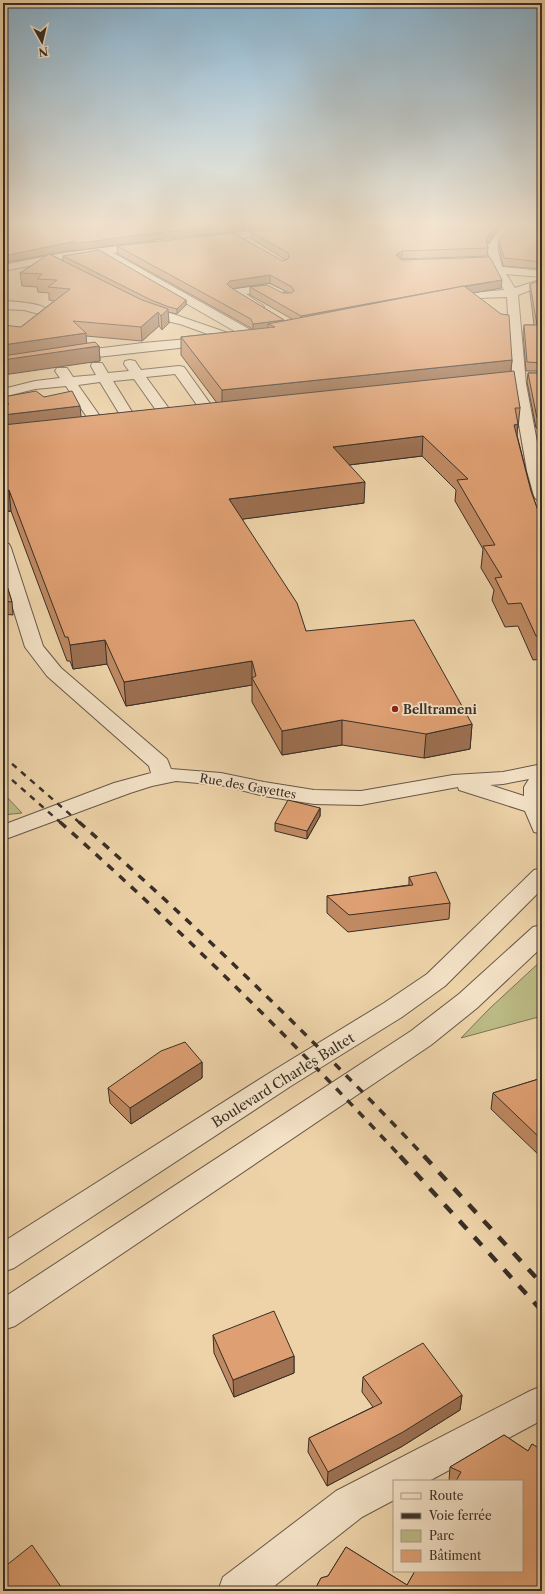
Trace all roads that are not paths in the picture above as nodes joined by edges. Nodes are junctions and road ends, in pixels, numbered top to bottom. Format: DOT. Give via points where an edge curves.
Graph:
graph roads {
  1 [pos="188,299"];
  2 [pos="248,299"];
  3 [pos="458,299"];
  4 [pos="513,299"];
  5 [pos="132,302"];
  6 [pos="440,303"];
  7 [pos="3,305"];
  8 [pos="269,313"];
  9 [pos="3,334"];
  10 [pos="269,336"];
  11 [pos="254,337"];
  12 [pos="234,339"];
  13 [pos="58,363"];
  14 [pos="96,364"];
  15 [pos="138,374"];
  16 [pos="36,375"];
  17 [pos="534,376"];
  18 [pos="104,377"];
  19 [pos="519,379"];
  20 [pos="70,381"];
  21 [pos="503,384"];
  22 [pos="3,393"];
  23 [pos="228,415"];
  24 [pos="212,416"];
  25 [pos="197,418"];
  26 [pos="173,421"];
  27 [pos="102,429"];
  28 [pos="87,430"];
  29 [pos="528,430"];
  30 [pos="542,430"];
  31 [pos="538,470"];
  32 [pos="542,496"];
  33 [pos="3,548"];
  34 [pos="542,770"];
  35 [pos="542,776"];
  36 [pos="163,777"];
  37 [pos="452,781"];
  38 [pos="538,817"];
  39 [pos="3,833"];
  40 [pos="542,875"];
  41 [pos="542,933"];
  42 [pos="3,1259"];
  43 [pos="3,1316"];
  44 [pos="542,1402"];
  45 [pos="394,1480"];
  46 [pos="393,1481"];
  47 [pos="237,1591"];
  1 -- 11 [label="street"];
  2 -- 8 [label="street"];
  3 -- 6 [label="street"];
  4 -- 19 [label="street"];
  5 -- 12 [label="street" via="166,317"];
  7 -- 9 [label="street" via="31,307 46,314 22,332"];
  10 -- 11 [label="street"];
  11 -- 12 [label="street"];
  12 -- 13 [label="street" via="136,348"];
  13 -- 14 [label="street"];
  13 -- 16 [label="street"];
  13 -- 20 [label="street"];
  14 -- 15 [label="street" via="127,359"];
  14 -- 18 [label="street"];
  15 -- 18 [label="street"];
  15 -- 24 [label="street" via="179,370"];
  15 -- 26 [label="street" via="160,416"];
  16 -- 20 [label="street"];
  16 -- 22 [label="street"];
  17 -- 19 [label="street"];
  18 -- 20 [label="street"];
  18 -- 27 [label="street" via="130,420"];
  19 -- 21 [label="street"];
  19 -- 29 [label="street"];
  20 -- 27 [label="street"];
  23 -- 24 [label="street"];
  24 -- 25 [label="street"];
  27 -- 28 [label="street"];
  29 -- 30 [label="street"];
  29 -- 31 [label="street"];
  31 -- 32 [label="street"];
  33 -- 36 [label="street" via="34,647 54,672 159,764"];
  34 -- 37 [label="street, Rue des Gayettes" via="503,778"];
  35 -- 38 [label="street" via="535,787"];
  36 -- 37 [label="street, Rue des Gayettes" via="176,775 221,779 314,797 353,798"];
  36 -- 39 [label="street, Rue des Gayettes" via="122,788"];
  37 -- 38 [label="street"];
  40 -- 42 [label="street, Boulevard Charles Baltet" via="430,984"];
  41 -- 43 [label="street" via="468,1001 421,1038"];
  44 -- 45 [label="street"];
  46 -- 47 [label="street" via="349,1504"];
}
